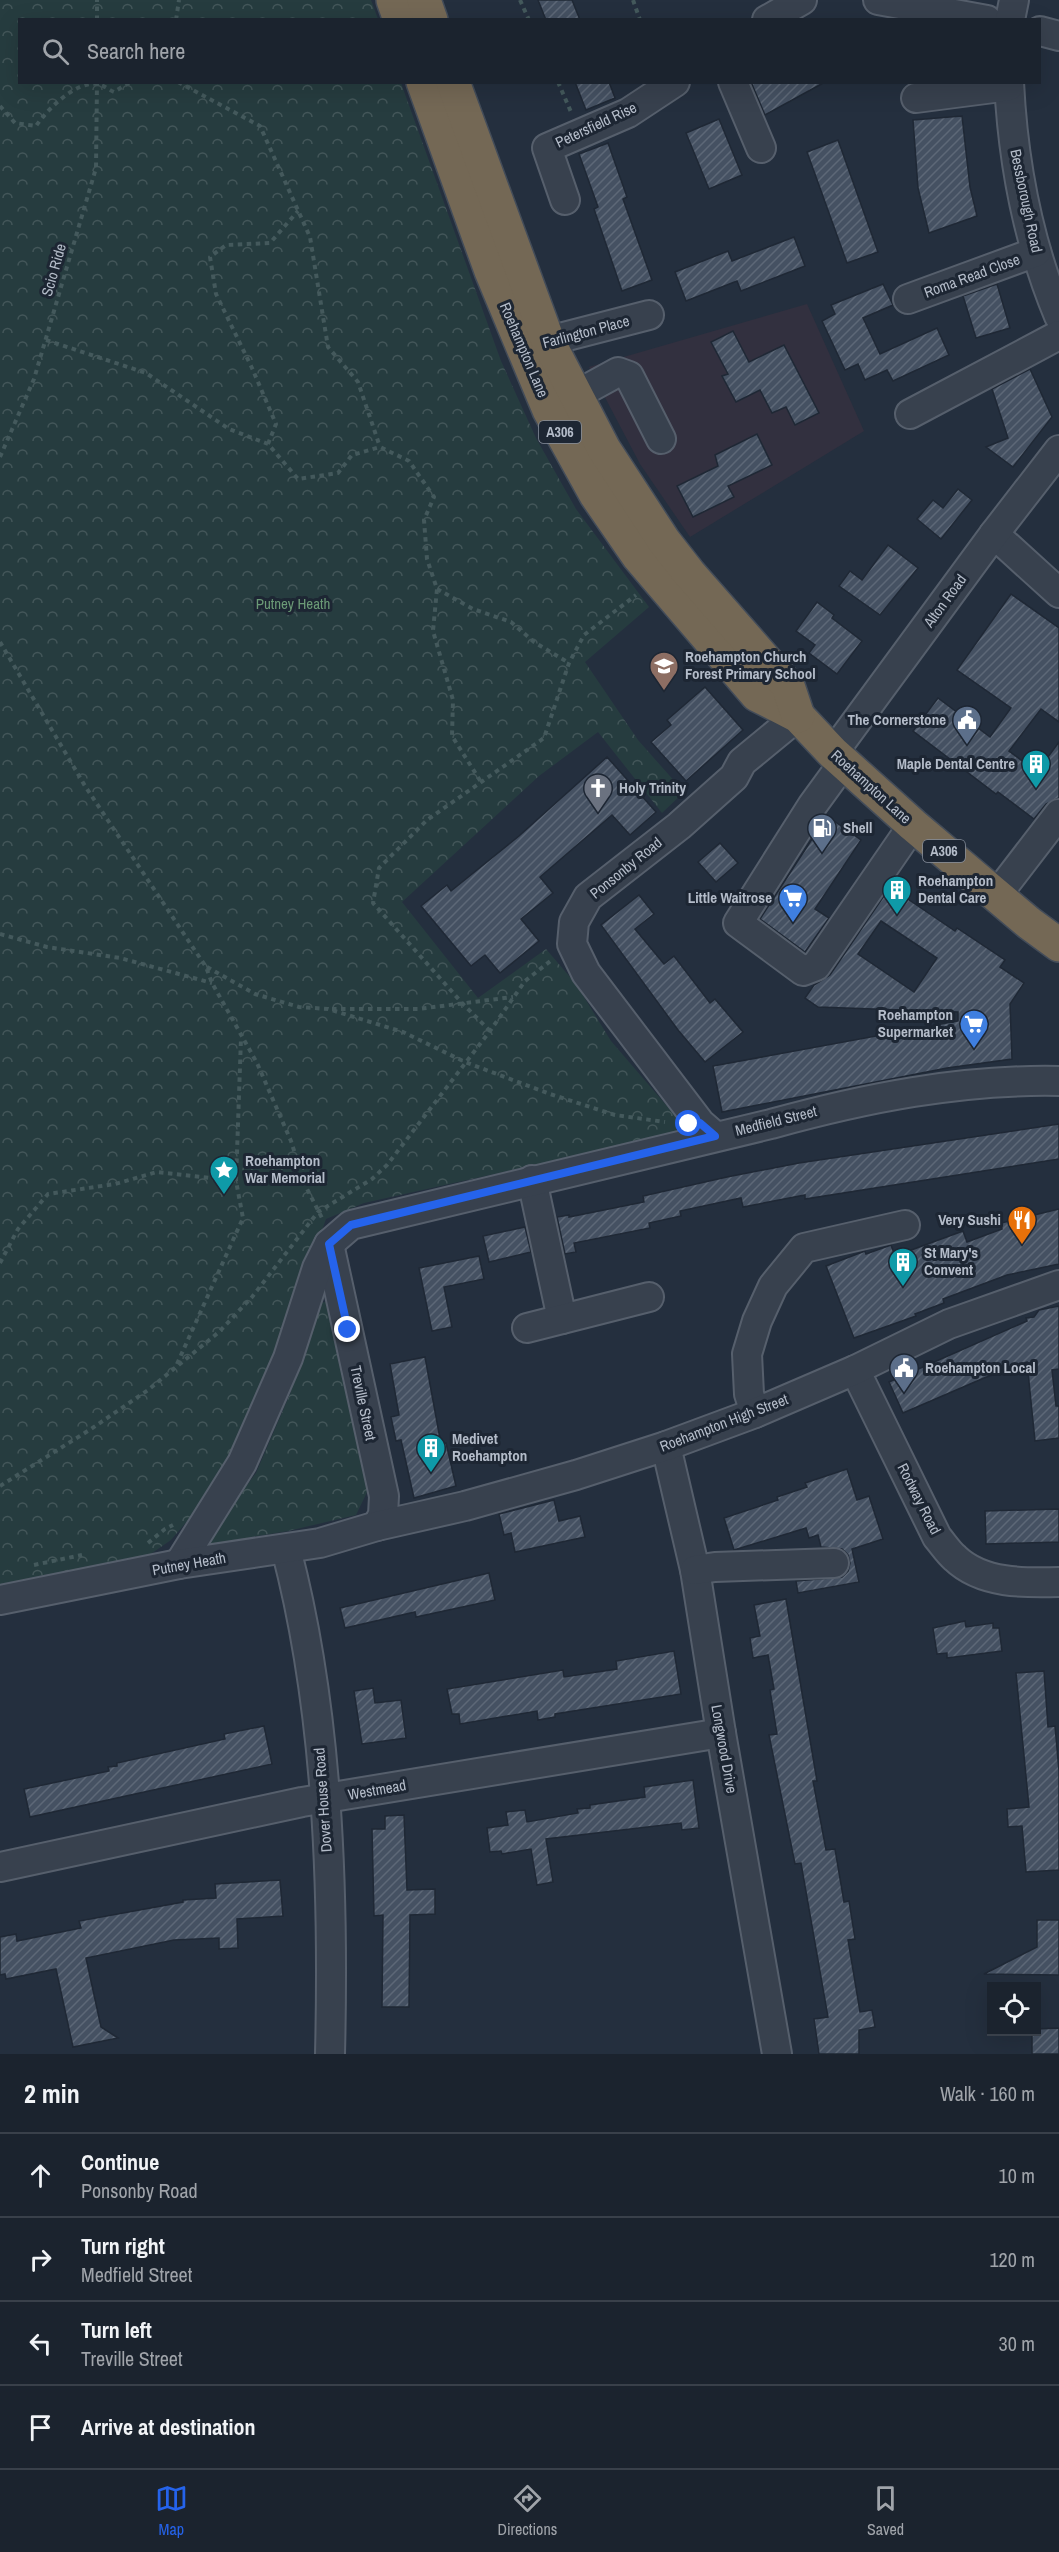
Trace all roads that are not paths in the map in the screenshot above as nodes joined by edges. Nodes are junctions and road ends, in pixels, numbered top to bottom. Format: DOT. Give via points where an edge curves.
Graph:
graph roads {
  1 [pos="393,0"];
  2 [pos="424,0"];
  3 [pos="802,0"];
  4 [pos="878,0"];
  5 [pos="1014,0"];
  6 [pos="399,18"];
  7 [pos="430,18"];
  8 [pos="770,18"];
  9 [pos="976,18"];
  10 [pos="1010,18"];
  11 [pos="1041,31"];
  12 [pos="1059,36"];
  13 [pos="424,84"];
  14 [pos="454,84"];
  15 [pos="672,84"];
  16 [pos="734,84"];
  17 [pos="1009,84"];
  18 [pos="916,98"];
  19 [pos="761,148"];
  20 [pos="565,200"];
  21 [pos="1036,252"];
  22 [pos="908,299"];
  23 [pos="649,315"];
  24 [pos="1059,316"];
  25 [pos="1059,335"];
  26 [pos="536,346"];
  27 [pos="562,403"];
  28 [pos="910,414"];
  29 [pos="661,439"];
  30 [pos="1059,450"];
  31 [pos="994,534"];
  32 [pos="1059,593"];
  33 [pos="798,716"];
  34 [pos="838,758"];
  35 [pos="1059,814"];
  36 [pos="913,825"];
  37 [pos="996,896"];
  38 [pos="1059,945"];
  39 [pos="1059,1082"];
  40 [pos="708,1130"];
  41 [pos="532,1180"];
  42 [pos="905,1225"];
  43 [pos="321,1237"];
  44 [pos="1059,1285"];
  45 [pos="649,1297"];
  46 [pos="562,1319"];
  47 [pos="527,1328"];
  48 [pos="855,1370"];
  49 [pos="755,1413"];
  50 [pos="666,1446"];
  51 [pos="377,1526"];
  52 [pos="286,1549"];
  53 [pos="834,1563"];
  54 [pos="179,1564"];
  55 [pos="696,1569"];
  56 [pos="1059,1582"];
  57 [pos="0,1600"];
  58 [pos="721,1733"];
  59 [pos="325,1799"];
  60 [pos="0,1867"];
  61 [pos="330,2054"];
  62 [pos="777,2054"];
  1 -- 6 [label="highway"];
  2 -- 7 [label="highway"];
  3 -- 8 [label="street"];
  4 -- 9 [label="street"];
  5 -- 10 [label="street"];
  11 -- 12 [label="street"];
  13 -- 26 [label="highway, Roehampton Lane / A306" via="487,260"];
  14 -- 26 [label="highway, Roehampton Lane / A306"];
  15 -- 20 [label="street, Petersfield Rise" via="628,113 547,148"];
  16 -- 19 [label="street"];
  17 -- 18 [label="street"];
  17 -- 21 [label="street, Bessborough Road" via="1019,179"];
  21 -- 22 [label="street, Roma Read Close"];
  21 -- 24 [label="street, Bessborough Road"];
  23 -- 26 [label="street, Farlington Place"];
  25 -- 28 [label="street"];
  26 -- 27 [label="highway, Roehampton Lane / A306"];
  27 -- 29 [label="street" via="623,372 629,376"];
  27 -- 33 [label="highway, Roehampton Lane / A306" via="596,495 638,556 757,696"];
  30 -- 31 [label="street, Alton Road"];
  31 -- 32 [label="street"];
  31 -- 34 [label="street, Alton Road"];
  33 -- 34 [label="highway, Roehampton Lane / A306"];
  33 -- 40 [label="street, Ponsonby Road" via="742,762 734,777 698,809 588,897 574,922 572,944 586,973"];
  34 -- 36 [label="highway, Roehampton Lane / A306"];
  34 -- 36 [label="street, Alton Road" via="738,923 803,971 816,966"];
  35 -- 37 [label="street"];
  36 -- 37 [label="highway, Roehampton Lane / A306"];
  37 -- 38 [label="highway, Roehampton Lane / A306"];
  39 -- 40 [label="street, Medfield Street" via="1010,1080 953,1085"];
  40 -- 41 [label="street, Medfield Street"];
  41 -- 43 [label="street, Medfield Street" via="351,1225"];
  41 -- 46 [label="street"];
  42 -- 49 [label="street" via="804,1248 773,1286 747,1354 749,1394"];
  43 -- 51 [label="street, Treville Street" via="384,1496 383,1515"];
  43 -- 54 [label="street" via="317,1268 288,1358 242,1463"];
  44 -- 48 [label="street, Roehampton High Street" via="949,1324"];
  45 -- 46 [label="street"];
  46 -- 47 [label="street"];
  48 -- 49 [label="street, Roehampton High Street"];
  48 -- 56 [label="street, Rodway Road" via="937,1537 956,1560 984,1576 1023,1583"];
  49 -- 50 [label="street, Roehampton High Street"];
  50 -- 51 [label="street, Roehampton High Street" via="465,1506"];
  50 -- 55 [label="street, Longwood Drive"];
  51 -- 52 [label="street, Putney Heath"];
  52 -- 54 [label="street, Putney Heath"];
  52 -- 59 [label="street, Dover House Road" via="304,1639"];
  53 -- 55 [label="street"];
  54 -- 57 [label="street, Putney Heath"];
  55 -- 58 [label="street, Longwood Drive"];
  58 -- 59 [label="street, Westmead"];
  58 -- 62 [label="street, Longwood Drive"];
  59 -- 60 [label="street, Westmead"];
  59 -- 61 [label="street, Dover House Road" via="332,1935"];
}
